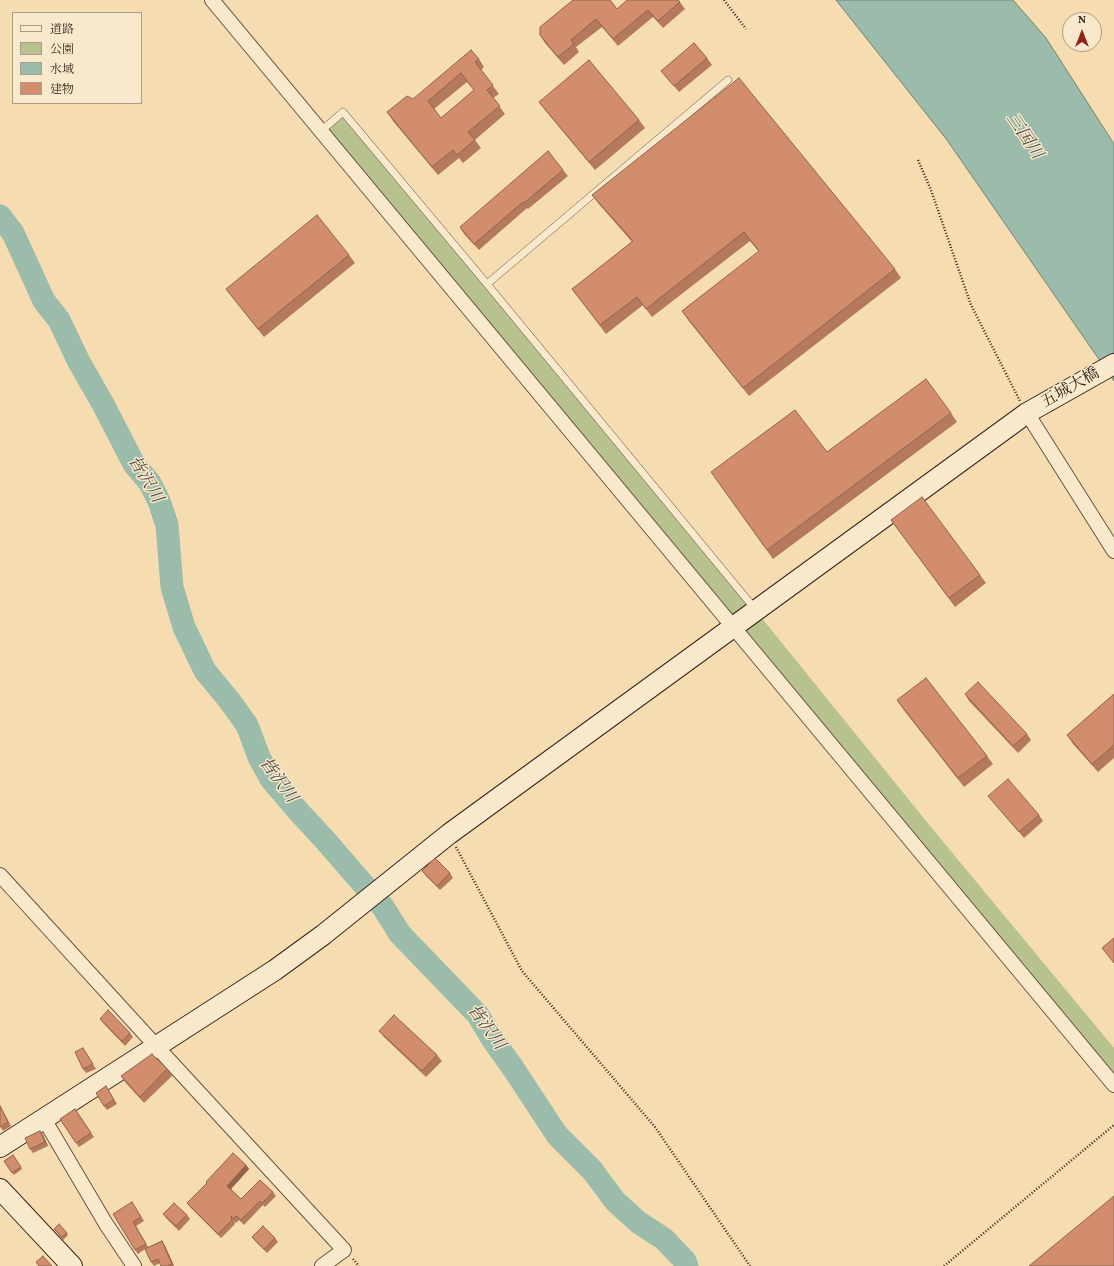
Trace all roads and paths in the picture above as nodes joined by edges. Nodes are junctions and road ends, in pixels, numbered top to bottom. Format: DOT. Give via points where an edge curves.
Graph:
graph roads {
  1 [pos="212,0"];
  2 [pos="724,0"];
  3 [pos="746,29"];
  4 [pos="728,80"];
  5 [pos="321,131"];
  6 [pos="918,160"];
  7 [pos="487,284"];
  8 [pos="1114,364"];
  9 [pos="1027,413"];
  10 [pos="1114,551"];
  11 [pos="756,611"];
  12 [pos="733,627"];
  13 [pos="449,834"];
  14 [pos="0,875"];
  15 [pos="156,1046"];
  16 [pos="1114,1085"];
  17 [pos="44,1119"];
  18 [pos="1114,1125"];
  19 [pos="0,1147"];
  20 [pos="0,1189"];
  21 [pos="72,1266"];
  22 [pos="134,1266"];
  23 [pos="322,1266"];
  24 [pos="750,1266"];
  25 [pos="944,1266"];
  1 -- 5 [label="street"];
  2 -- 3 [label="path"];
  4 -- 7 [label="lane"];
  5 -- 7 [label="lane" via="343,112"];
  5 -- 12 [label="street"];
  6 -- 9 [label="path" via="971,305"];
  7 -- 11 [label="lane"];
  8 -- 9 [label="street, 五城大橋"];
  9 -- 10 [label="street"];
  9 -- 11 [label="street, 五城大橋"];
  11 -- 12 [label="street, 五城大橋"];
  12 -- 13 [label="street, 五城大橋"];
  12 -- 16 [label="street"];
  13 -- 15 [label="street, 五城大橋" via="275,970"];
  13 -- 24 [label="path" via="522,971 655,1128"];
  14 -- 15 [label="street"];
  15 -- 17 [label="street, 五城大橋"];
  15 -- 23 [label="street" via="344,1250"];
  17 -- 19 [label="street, 五城大橋"];
  17 -- 22 [label="street"];
  18 -- 25 [label="path"];
  20 -- 21 [label="street"];
}
